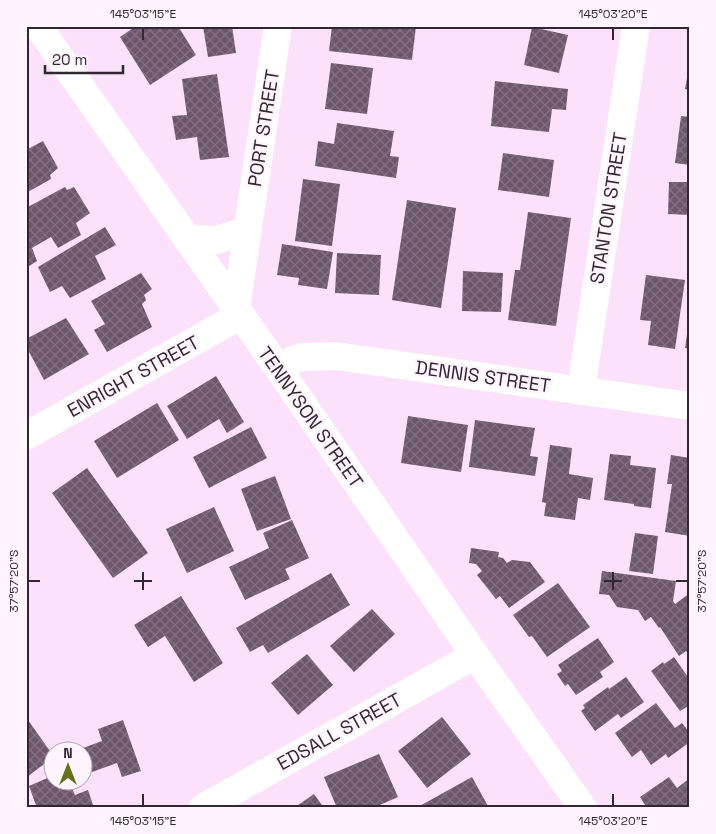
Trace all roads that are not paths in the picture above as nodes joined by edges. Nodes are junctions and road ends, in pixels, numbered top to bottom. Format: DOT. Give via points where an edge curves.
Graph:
graph roads {
  1 [pos="38,26"];
  2 [pos="278,26"];
  3 [pos="636,26"];
  4 [pos="248,230"];
  5 [pos="187,239"];
  6 [pos="238,312"];
  7 [pos="278,368"];
  8 [pos="580,390"];
  9 [pos="690,406"];
  10 [pos="26,436"];
  11 [pos="475,655"];
  12 [pos="202,808"];
  13 [pos="583,808"];
  1 -- 5 [label="street, TENNYSON STREET"];
  2 -- 4 [label="street, PORT STREET"];
  3 -- 8 [label="street, STANTON STREET"];
  4 -- 5 [label="street" via="217,240"];
  4 -- 6 [label="street, PORT STREET"];
  5 -- 6 [label="street, TENNYSON STREET"];
  6 -- 7 [label="street, TENNYSON STREET"];
  6 -- 10 [label="street, ENRIGHT STREET"];
  7 -- 8 [label="street, DENNIS STREET" via="302,357 336,356"];
  7 -- 11 [label="street, TENNYSON STREET"];
  8 -- 9 [label="street, DENNIS STREET"];
  11 -- 12 [label="street, EDSALL STREET"];
  11 -- 13 [label="street, TENNYSON STREET"];
}
